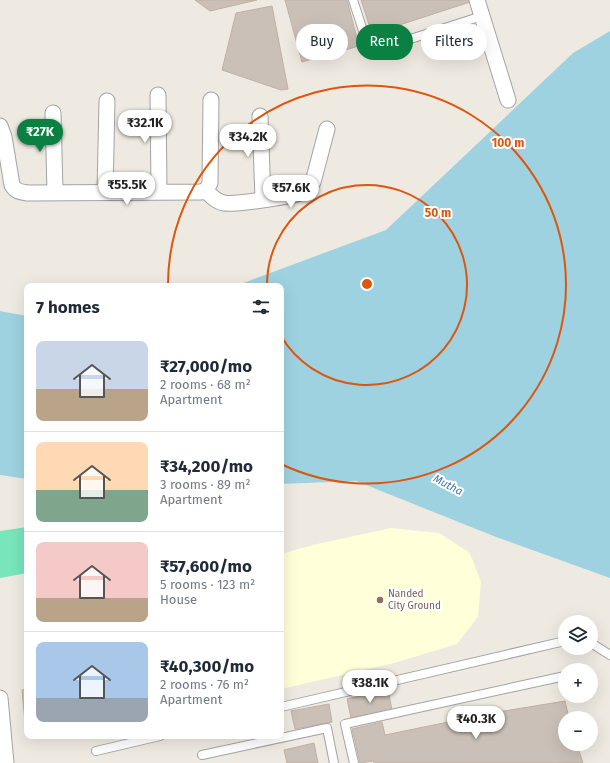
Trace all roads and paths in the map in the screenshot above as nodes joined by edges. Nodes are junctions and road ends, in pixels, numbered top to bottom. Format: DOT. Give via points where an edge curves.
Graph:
graph roads {
  1 [pos="353,0"];
  2 [pos="477,0"];
  3 [pos="482,16"];
  4 [pos="158,95"];
  5 [pos="211,100"];
  6 [pos="508,100"];
  7 [pos="107,101"];
  8 [pos="53,112"];
  9 [pos="260,116"];
  10 [pos="0,126"];
  11 [pos="327,129"];
  12 [pos="206,191"];
  13 [pos="55,192"];
  14 [pos="106,192"];
  15 [pos="159,192"];
  16 [pos="263,199"];
  17 [pos="558,642"];
  18 [pos="598,647"];
  19 [pos="610,654"];
  20 [pos="558,678"];
  21 [pos="0,698"];
  22 [pos="284,706"];
  23 [pos="284,737"];
  24 [pos="147,739"];
  25 [pos="276,739"];
  26 [pos="96,751"];
  27 [pos="202,755"];
  28 [pos="6,763"];
  29 [pos="334,763"];
  30 [pos="354,763"];
  1 -- 3 [label="lane" via="370,52"];
  2 -- 3 [label="street"];
  3 -- 6 [label="street"];
  4 -- 15 [label="street"];
  5 -- 12 [label="street" via="210,183"];
  7 -- 14 [label="street"];
  8 -- 13 [label="street"];
  9 -- 16 [label="street"];
  10 -- 13 [label="street" via="14,189 28,193"];
  11 -- 16 [label="street" via="313,182 309,188 295,195"];
  12 -- 15 [label="street"];
  12 -- 16 [label="street" via="214,199 230,204"];
  13 -- 14 [label="street"];
  14 -- 15 [label="street"];
  17 -- 22 [label="lane"];
  18 -- 19 [label="lane"];
  20 -- 30 [label="lane" via="346,724"];
  21 -- 28 [label="street"];
  23 -- 29 [label="lane" via="327,728"];
  24 -- 26 [label="lane"];
  25 -- 27 [label="lane"];
}
